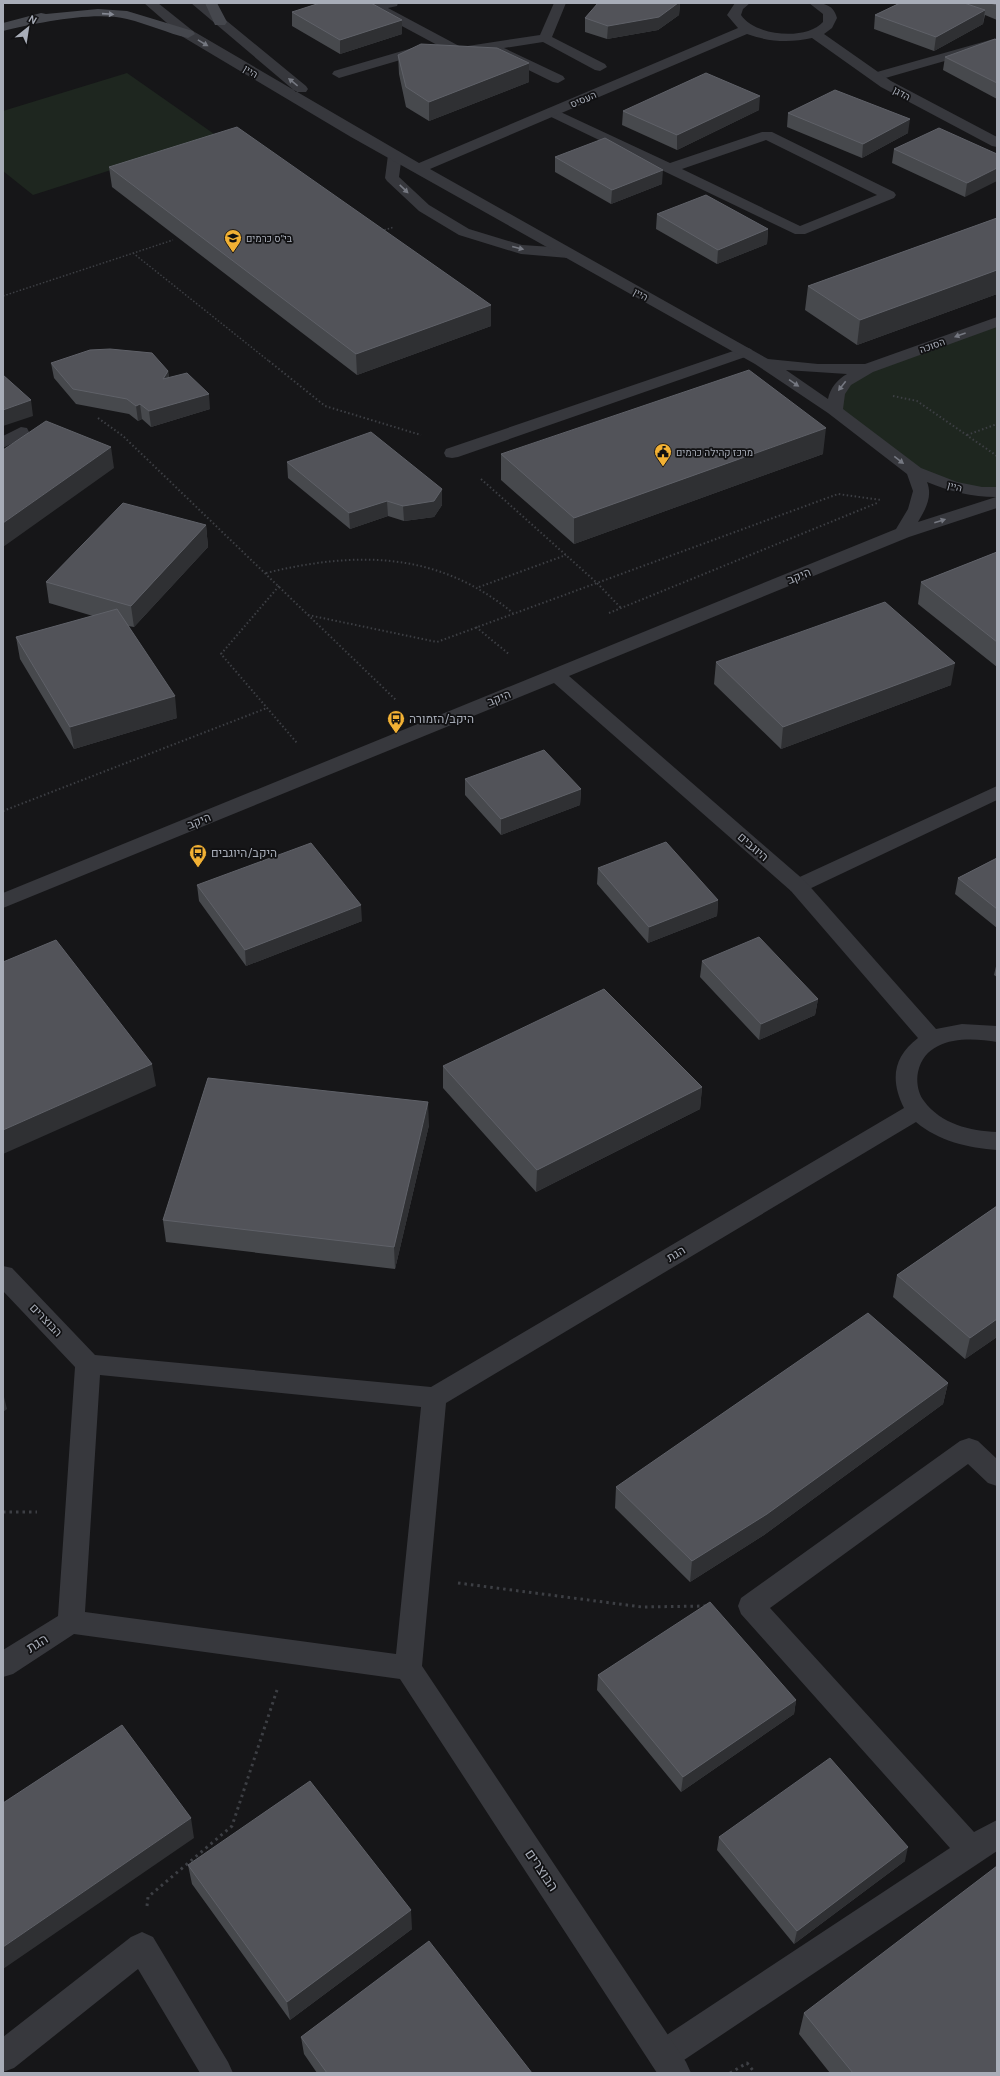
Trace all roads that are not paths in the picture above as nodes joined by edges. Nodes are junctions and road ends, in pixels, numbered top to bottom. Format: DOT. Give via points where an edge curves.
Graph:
graph roads {
  1 [pos="95,3"];
  2 [pos="150,3"];
  3 [pos="196,3"];
  4 [pos="211,3"];
  5 [pos="392,3"];
  6 [pos="560,3"];
  7 [pos="744,3"];
  8 [pos="819,3"];
  9 [pos="28,20"];
  10 [pos="220,22"];
  11 [pos="3,27"];
  12 [pos="747,29"];
  13 [pos="814,33"];
  14 [pos="188,34"];
  15 [pos="545,38"];
  16 [pos="997,42"];
  17 [pos="444,43"];
  18 [pos="492,46"];
  19 [pos="600,67"];
  20 [pos="339,74"];
  21 [pos="876,77"];
  22 [pos="558,79"];
  23 [pos="552,112"];
  24 [pos="356,134"];
  25 [pos="997,144"];
  26 [pos="395,156"];
  27 [pos="670,168"];
  28 [pos="418,169"];
  29 [pos="568,253"];
  30 [pos="997,322"];
  31 [pos="745,352"];
  32 [pos="761,361"];
  33 [pos="867,369"];
  34 [pos="834,410"];
  35 [pos="20,432"];
  36 [pos="3,443"];
  37 [pos="452,453"];
  38 [pos="915,472"];
  39 [pos="997,492"];
  40 [pos="997,502"];
  41 [pos="903,533"];
  42 [pos="556,675"];
  43 [pos="997,792"];
  44 [pos="798,886"];
  45 [pos="3,901"];
  46 [pos="997,1034"];
  47 [pos="932,1039"];
  48 [pos="918,1110"];
  49 [pos="997,1141"];
  50 [pos="3,1275"];
  51 [pos="88,1364"];
  52 [pos="434,1398"];
  53 [pos="997,1475"];
  54 [pos="71,1622"];
  55 [pos="3,1665"];
  56 [pos="408,1668"];
  57 [pos="997,1834"];
  58 [pos="972,1851"];
  59 [pos="3,2057"];
  60 [pos="670,2068"];
  61 [pos="217,2073"];
  1 -- 9 [label="main road"];
  2 -- 14 [label="street, היין"];
  3 -- 10 [label="street, היין"];
  4 -- 10 [label="main road"];
  5 -- 17 [label="street" via="377,7"];
  6 -- 15 [label="street"];
  7 -- 12 [label="street" via="738,7 734,15 737,22"];
  8 -- 13 [label="street" via="830,14 831,20 828,25"];
  9 -- 11 [label="main road"];
  9 -- 14 [label="main road, one-way" via="98,13 127,15"];
  24 -- 10 [label="street, היין, one-way"];
  12 -- 13 [label="street" via="787,37"];
  12 -- 23 [label="street, העסיס"];
  13 -- 21 [label="street, הדגן"];
  14 -- 24 [label="street, היין, one-way"];
  15 -- 18 [label="street"];
  15 -- 19 [label="street"];
  16 -- 21 [label="street"];
  17 -- 18 [label="street" via="459,51"];
  17 -- 20 [label="street"];
  18 -- 22 [label="street"];
  21 -- 25 [label="street, הדגן"];
  23 -- 27 [label="street"];
  23 -- 28 [label="street, העסיס"];
  24 -- 26 [label="street, היין"];
  26 -- 28 [label="street, היין"];
  26 -- 29 [label="street, one-way" via="392,178 424,208 464,232 521,249"];
  27 -- 27 [label="street" via="800,231 889,196 767,135"];
  28 -- 29 [label="street, היין"];
  29 -- 31 [label="street, היין"];
  30 -- 33 [label="street, הסוכה, one-way"];
  31 -- 32 [label="street, היין"];
  31 -- 37 [label="street"];
  32 -- 33 [label="street, הסוכה" via="803,369"];
  32 -- 34 [label="street, היין, one-way"];
  33 -- 34 [label="street, הסוכה, one-way" via="845,382 837,394"];
  34 -- 38 [label="street, היין, one-way"];
  35 -- 36 [label="street"];
  38 -- 39 [label="street, היין" via="953,486 982,492"];
  38 -- 41 [label="street" via="922,492 917,509"];
  41 -- 40 [label="street, היקב, one-way"];
  41 -- 42 [label="street, היקב"];
  42 -- 44 [label="street, היוגבים"];
  42 -- 45 [label="street, היקב"];
  43 -- 44 [label="street"];
  44 -- 47 [label="street, היוגבים"];
  46 -- 47 [label="street" via="978,1030 953,1032"];
  47 -- 48 [label="street" via="918,1050 909,1063 906,1078 909,1095"];
  48 -- 49 [label="street" via="935,1125 956,1136"];
  48 -- 52 [label="street, הגת"];
  50 -- 51 [label="street, הבוצרים"];
  51 -- 52 [label="street"];
  51 -- 54 [label="street"];
  52 -- 56 [label="street"];
  53 -- 58 [label="street" via="969,1449 751,1606"];
  54 -- 55 [label="street, הגת"];
  54 -- 56 [label="street"];
  56 -- 60 [label="street, הבוצרים"];
  57 -- 58 [label="street"];
  58 -- 60 [label="street"];
  59 -- 61 [label="street" via="142,1947"];
}
